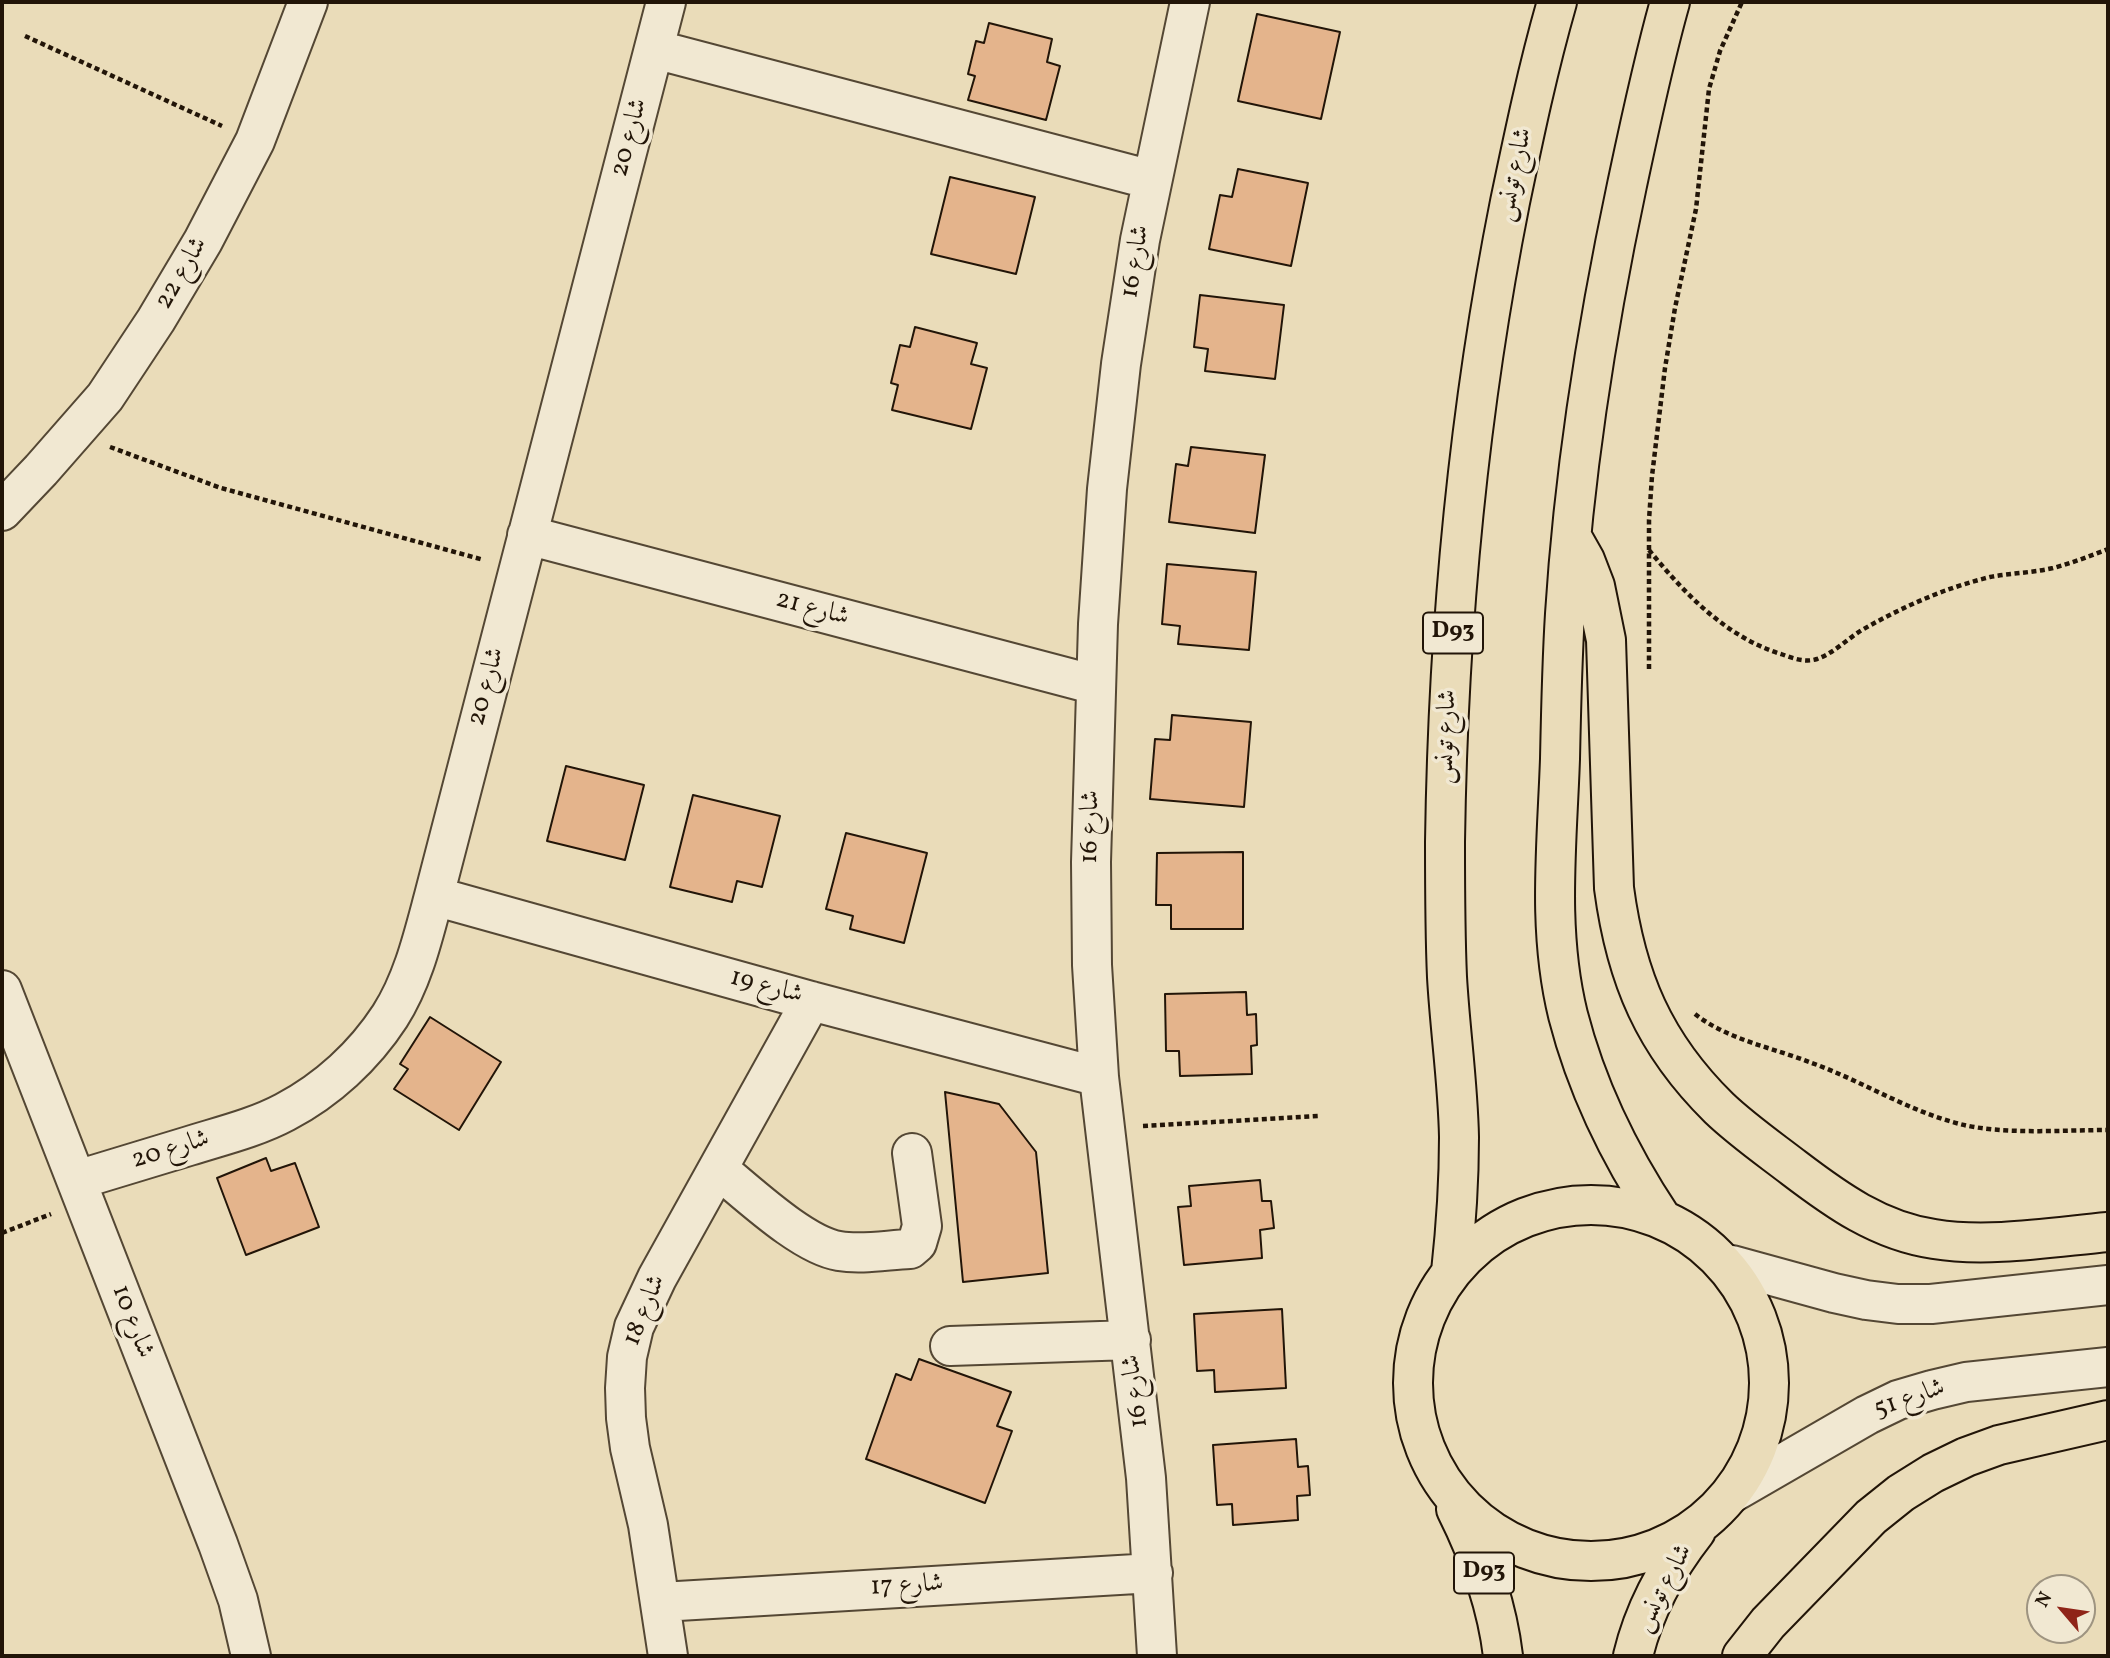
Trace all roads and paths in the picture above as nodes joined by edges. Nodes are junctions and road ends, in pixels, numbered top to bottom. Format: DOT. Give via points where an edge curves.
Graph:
graph roads {
  1 [pos="308,2"];
  2 [pos="666,2"];
  3 [pos="1191,2"];
  4 [pos="1557,2"];
  5 [pos="1670,2"];
  6 [pos="1742,2"];
  7 [pos="25,36"];
  8 [pos="654,49"];
  9 [pos="254,141"];
  10 [pos="1152,180"];
  11 [pos="74,433"];
  12 [pos="2,511"];
  13 [pos="1572,536"];
  14 [pos="2108,549"];
  15 [pos="1649,550"];
  16 [pos="523,552"];
  17 [pos="1649,674"];
  18 [pos="1096,685"];
  19 [pos="434,896"];
  20 [pos="2,990"];
  21 [pos="811,1001"];
  22 [pos="1688,1008"];
  23 [pos="1099,1077"];
  24 [pos="1320,1116"];
  25 [pos="1104,1128"];
  26 [pos="2108,1130"];
  27 [pos="912,1153"];
  28 [pos="718,1169"];
  29 [pos="80,1190"];
  30 [pos="1662,1219"];
  31 [pos="2108,1232"];
  32 [pos="2,1233"];
  33 [pos="1732,1265"];
  34 [pos="1451,1272"];
  35 [pos="2108,1285"];
  36 [pos="1131,1340"];
  37 [pos="950,1346"];
  38 [pos="2108,1367"];
  39 [pos="2108,1420"];
  40 [pos="1732,1493"];
  41 [pos="1449,1494"];
  42 [pos="1702,1524"];
  43 [pos="1153,1573"];
  44 [pos="661,1602"];
  45 [pos="251,1656"];
  46 [pos="668,1656"];
  47 [pos="1157,1656"];
  48 [pos="1503,1656"];
  49 [pos="1633,1656"];
  50 [pos="1742,1656"];
  1 -- 9 [label="street, شارع 22"];
  2 -- 8 [label="street, شارع 20"];
  3 -- 10 [label="street, شارع 16"];
  4 -- 34 [label="main road, شارع تونس / D93" via="1497,271 1476,403 1454,610 1445,845 1447,976 1459,1135"];
  5 -- 13 [label="main road" via="1613,249"];
  6 -- 15 [label="path" via="1709,89 1696,209 1665,368"];
  7 -- 9 [label="path"];
  8 -- 10 [label="street"];
  8 -- 16 [label="street, شارع 20"];
  9 -- 11 [label="street, شارع 22" via="156,320 105,397"];
  10 -- 18 [label="street, شارع 16" via="1119,378 1106,502"];
  11 -- 12 [label="street, شارع 22"];
  11 -- 16 [label="path" via="221,488"];
  13 -- 30 [label="main road" via="1554,874 1558,958 1583,1067 1604,1119"];
  13 -- 31 [label="main road" via="1595,586 1606,640 1614,888 1624,950 1646,1009 1679,1062 1744,1129 1838,1201 1899,1231 1967,1243"];
  14 -- 15 [label="path" via="2053,568 1991,577 1945,590 1902,609 1814,660 1773,652 1733,631 1690,597"];
  15 -- 17 [label="path"];
  16 -- 18 [label="street, شارع 21"];
  16 -- 19 [label="street, شارع 20"];
  18 -- 23 [label="street, شارع 16" via="1091,862"];
  19 -- 21 [label="street, شارع 19"];
  19 -- 29 [label="street, شارع 20" via="407,984 391,1014 345,1069 284,1113"];
  20 -- 29 [label="street, شارع 10"];
  21 -- 23 [label="street, شارع 19"];
  21 -- 28 [label="street, شارع 18"];
  22 -- 26 [label="path" via="1746,1041 1818,1065 1960,1125 1993,1130"];
  23 -- 25 [label="street, شارع 16"];
  24 -- 25 [label="path"];
  25 -- 36 [label="street, شارع 16"];
  27 -- 28 [label="street" via="922,1226 910,1250 839,1251 820,1245"];
  28 -- 44 [label="street, شارع 18" via="648,1297 634,1327 628,1357 626,1418"];
  29 -- 32 [label="path"];
  29 -- 45 [label="street, شارع 10" via="218,1544"];
  30 -- 33 [label="main road"];
  30 -- 34 [label="main road" via="1618,1206 1571,1206 1537,1214 1485,1240"];
  33 -- 35 [label="street" via="1834,1293 1898,1304"];
  33 -- 40 [label="main road" via="1757,1317 1769,1362 1768,1409 1756,1453"];
  34 -- 41 [label="main road" via="1422,1324 1412,1383 1421,1442"];
  36 -- 37 [label="street"];
  36 -- 43 [label="street, شارع 16"];
  38 -- 40 [label="street, شارع 51" via="1966,1382 1899,1401"];
  39 -- 50 [label="main road" via="1999,1445 1966,1457 1901,1493 1871,1517"];
  40 -- 42 [label="main road"];
  41 -- 42 [label="main road" via="1491,1533 1542,1556 1586,1562 1653,1552"];
  41 -- 48 [label="main road, D93" via="1483,1571"];
  42 -- 49 [label="main road, شارع تونس" via="1662,1583"];
  43 -- 44 [label="street, شارع 17"];
  43 -- 47 [label="street, شارع 16"];
  44 -- 46 [label="street, شارع 18"];
}
